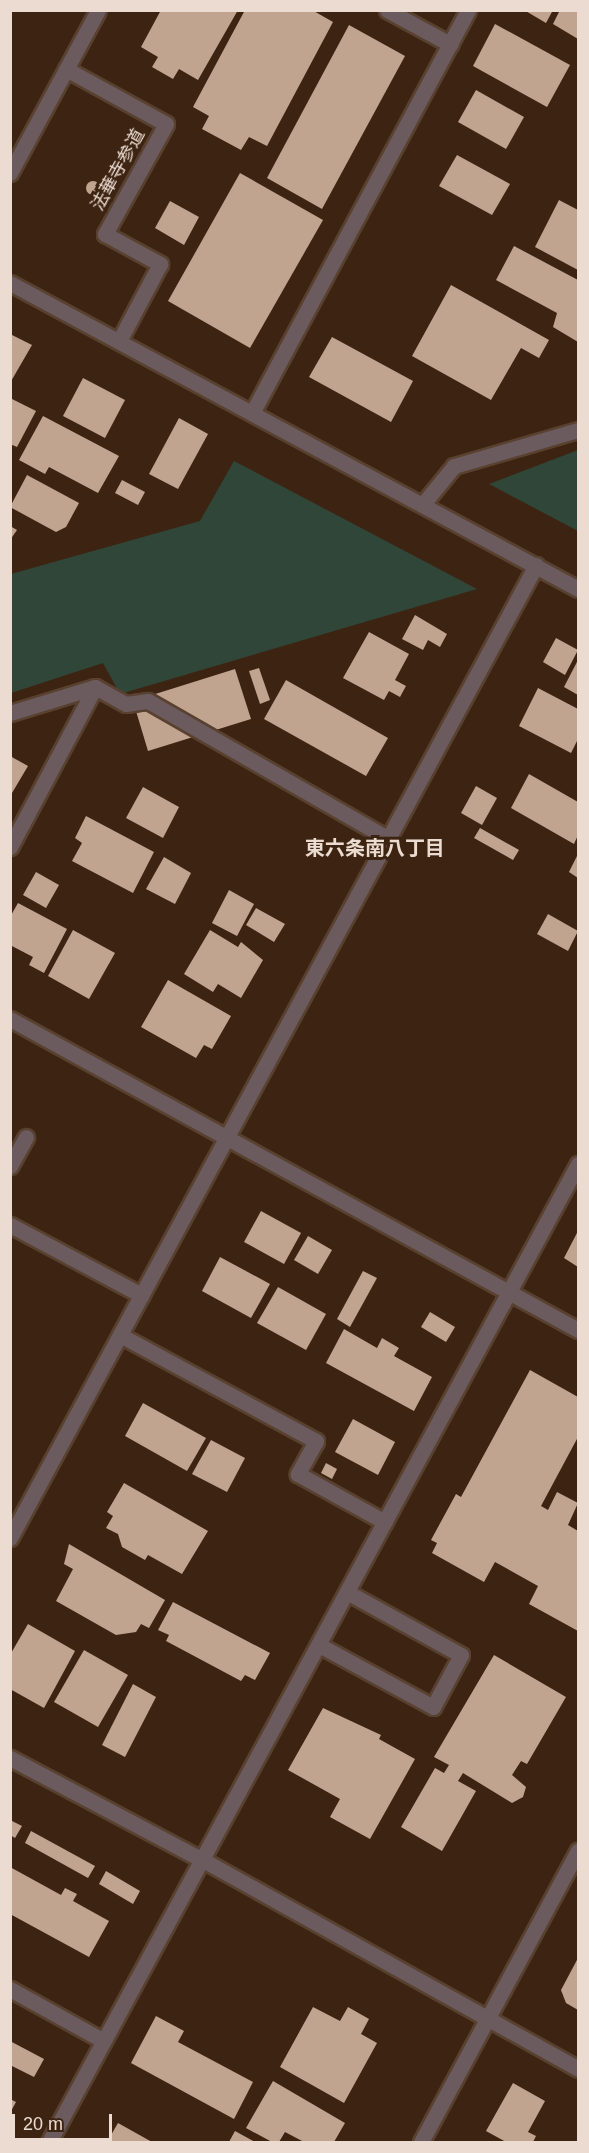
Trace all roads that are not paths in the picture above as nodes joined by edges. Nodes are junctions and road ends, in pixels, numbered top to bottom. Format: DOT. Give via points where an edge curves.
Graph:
graph roads {
  1 [pos="98,10"];
  2 [pos="387,10"];
  3 [pos="468,10"];
  4 [pos="450,44"];
  5 [pos="66,69"];
  6 [pos="10,173"];
  7 [pos="10,283"];
  8 [pos="119,341"];
  9 [pos="252,413"];
  10 [pos="579,430"];
  11 [pos="423,504"];
  12 [pos="536,566"];
  13 [pos="579,589"];
  14 [pos="95,687"];
  15 [pos="10,713"];
  16 [pos="387,838"];
  17 [pos="10,848"];
  18 [pos="10,1019"];
  19 [pos="26,1137"];
  20 [pos="225,1137"];
  21 [pos="579,1164"];
  22 [pos="10,1166"];
  23 [pos="10,1225"];
  24 [pos="509,1292"];
  25 [pos="141,1296"];
  26 [pos="579,1330"];
  27 [pos="120,1335"];
  28 [pos="386,1522"];
  29 [pos="10,1538"];
  30 [pos="347,1592"];
  31 [pos="319,1645"];
  32 [pos="10,1758"];
  33 [pos="579,1851"];
  34 [pos="203,1860"];
  35 [pos="10,1989"];
  36 [pos="489,2020"];
  37 [pos="104,2041"];
  38 [pos="579,2069"];
  39 [pos="49,2142"];
  40 [pos="422,2142"];
  1 -- 5 [label="street"];
  2 -- 4 [label="street"];
  3 -- 4 [label="street"];
  4 -- 9 [label="street"];
  5 -- 6 [label="street"];
  5 -- 8 [label="street, 法華寺参道" via="166,124 105,234 160,264"];
  7 -- 8 [label="street"];
  8 -- 9 [label="street"];
  9 -- 11 [label="street"];
  10 -- 11 [label="street" via="454,465"];
  11 -- 12 [label="street"];
  12 -- 13 [label="street"];
  12 -- 16 [label="street"];
  14 -- 15 [label="street"];
  14 -- 16 [label="street" via="126,704 148,701"];
  14 -- 17 [label="street"];
  16 -- 20 [label="street"];
  18 -- 20 [label="street"];
  19 -- 22 [label="street"];
  20 -- 24 [label="street"];
  20 -- 25 [label="street"];
  21 -- 24 [label="street"];
  23 -- 25 [label="street"];
  24 -- 26 [label="street"];
  24 -- 28 [label="street"];
  25 -- 27 [label="street"];
  27 -- 28 [label="street" via="316,1441 298,1474"];
  27 -- 29 [label="street"];
  28 -- 30 [label="street"];
  30 -- 31 [label="street"];
  30 -- 31 [label="street" via="461,1655 433,1707"];
  31 -- 34 [label="street"];
  32 -- 34 [label="street"];
  33 -- 36 [label="street"];
  34 -- 36 [label="street"];
  34 -- 37 [label="street"];
  35 -- 37 [label="street"];
  36 -- 38 [label="street"];
  36 -- 40 [label="street"];
  37 -- 39 [label="street"];
}
